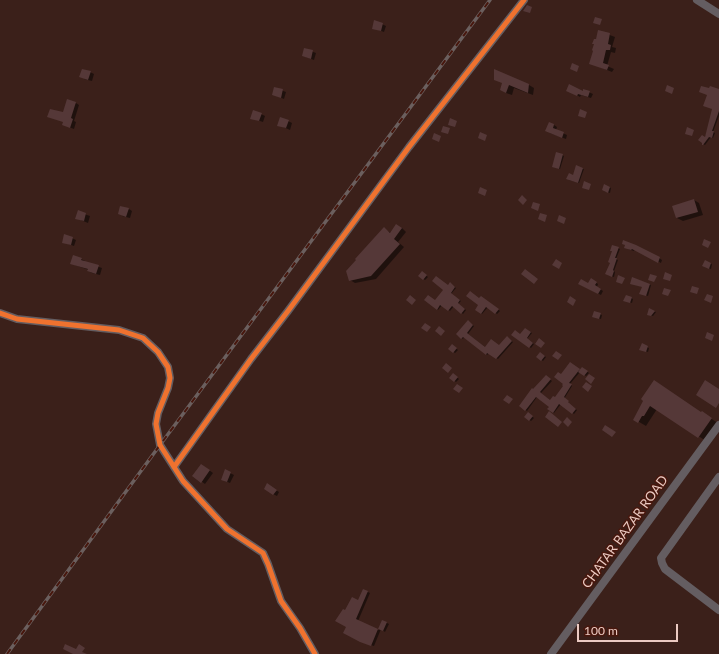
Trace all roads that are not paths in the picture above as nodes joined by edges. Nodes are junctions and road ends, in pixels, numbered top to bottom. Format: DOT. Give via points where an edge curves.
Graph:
graph roads {
  1 [pos="524,0"];
  2 [pos="697,0"];
  3 [pos="719,14"];
  4 [pos="0,313"];
  5 [pos="719,425"];
  6 [pos="174,467"];
  7 [pos="719,476"];
  8 [pos="719,610"];
  9 [pos="316,654"];
  10 [pos="551,654"];
  1 -- 6 [label="street" via="413,141"];
  2 -- 3 [label="street"];
  4 -- 6 [label="street" via="17,319 119,330 142,338 158,352 168,367 170,378 156,424 160,445"];
  5 -- 10 [label="street, CHATAR BAZAR ROAD"];
  6 -- 9 [label="street" via="183,481 227,529 263,553 281,601"];
  7 -- 8 [label="street" via="661,558 665,569"];
}
